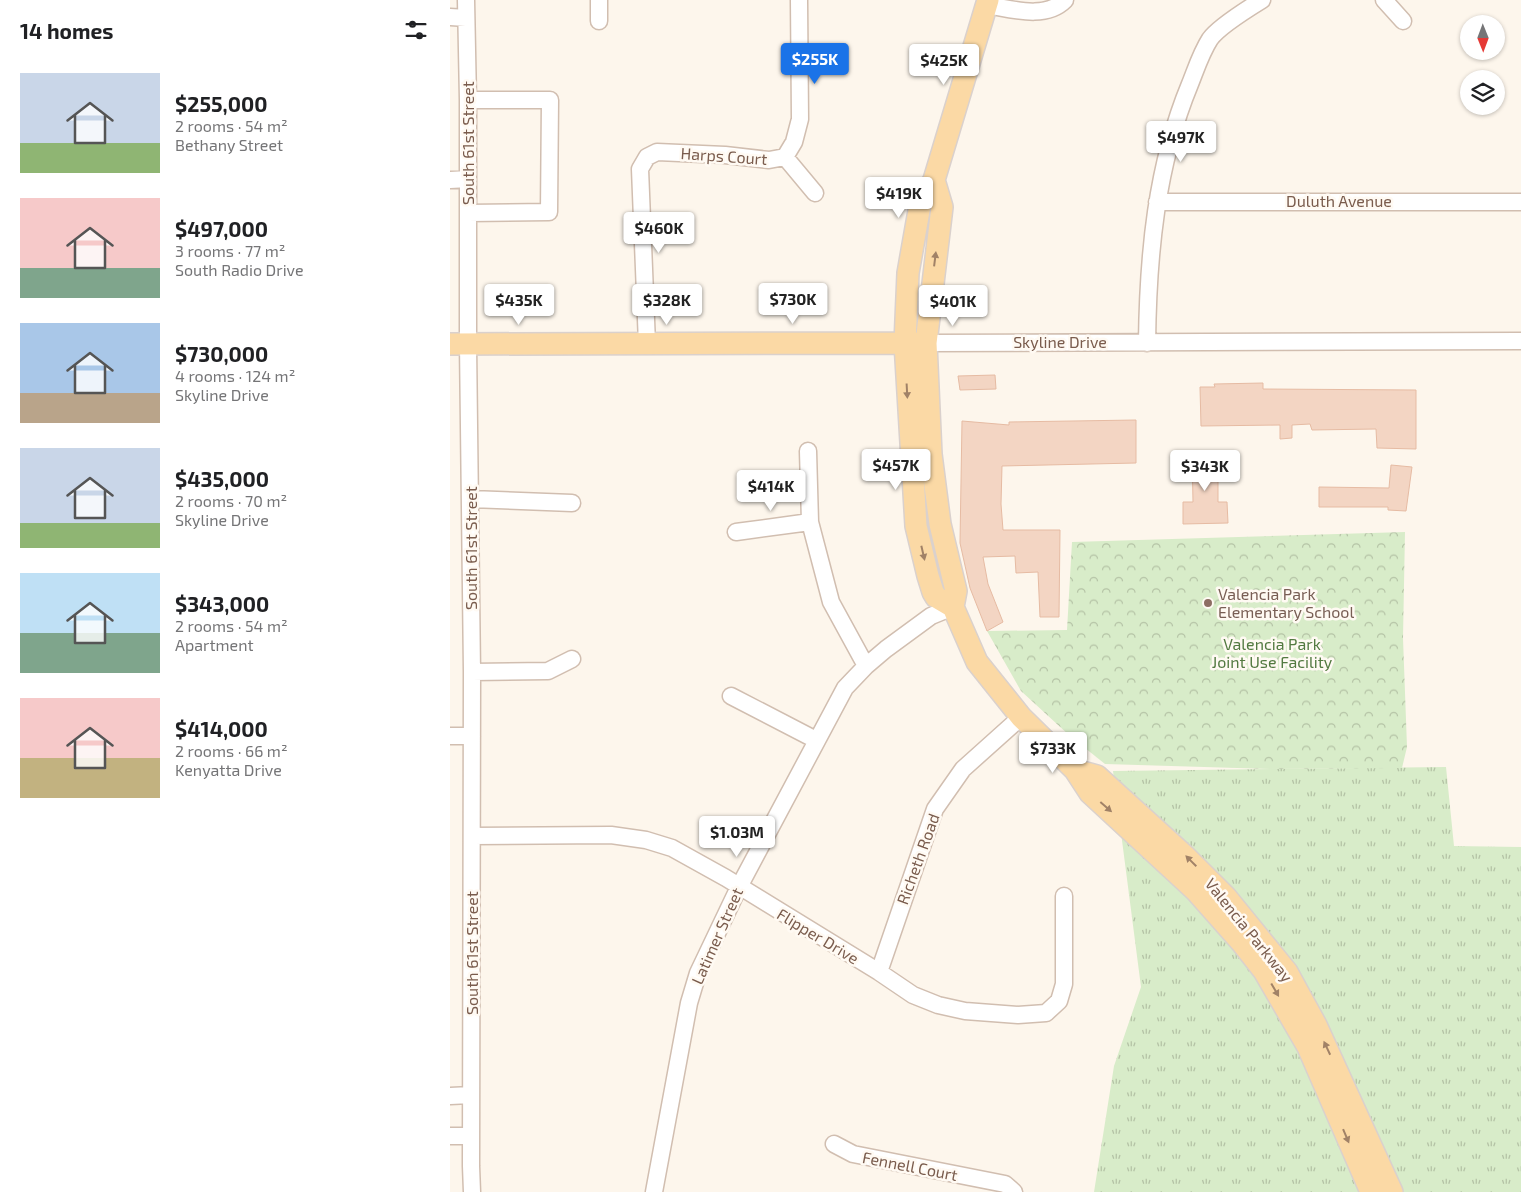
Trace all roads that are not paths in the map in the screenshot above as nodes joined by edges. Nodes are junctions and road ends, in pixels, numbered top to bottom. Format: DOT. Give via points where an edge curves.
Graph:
graph roads {
  1 [pos="466,0"];
  2 [pos="600,0"];
  3 [pos="799,0"];
  4 [pos="1065,0"];
  5 [pos="1262,0"];
  6 [pos="1384,0"];
  7 [pos="987,3"];
  8 [pos="458,18"];
  9 [pos="599,21"];
  10 [pos="1403,21"];
  11 [pos="468,100"];
  12 [pos="784,158"];
  13 [pos="450,180"];
  14 [pos="468,180"];
  15 [pos="934,180"];
  16 [pos="815,193"];
  17 [pos="1158,202"];
  18 [pos="1521,202"];
  19 [pos="468,213"];
  20 [pos="1521,341"];
  21 [pos="1147,342"];
  22 [pos="904,343"];
  23 [pos="926,343"];
  24 [pos="459,344"];
  25 [pos="647,344"];
  26 [pos="808,451"];
  27 [pos="471,499"];
  28 [pos="572,503"];
  29 [pos="810,522"];
  30 [pos="736,532"];
  31 [pos="952,607"];
  32 [pos="572,659"];
  33 [pos="866,666"];
  34 [pos="472,672"];
  35 [pos="731,696"];
  36 [pos="1021,717"];
  37 [pos="450,736"];
  38 [pos="472,736"];
  39 [pos="816,740"];
  40 [pos="1076,770"];
  41 [pos="472,836"];
  42 [pos="739,887"];
  43 [pos="1064,896"];
  44 [pos="879,972"];
  45 [pos="471,1095"];
  46 [pos="450,1096"];
  47 [pos="450,1136"];
  48 [pos="471,1136"];
  49 [pos="834,1144"];
  50 [pos="472,1192"];
  51 [pos="654,1192"];
  52 [pos="1014,1192"];
  53 [pos="1371,1192"];
  54 [pos="1392,1192"];
  1 -- 8 [label="street, South 61st Street"];
  2 -- 9 [label="street"];
  3 -- 12 [label="street" via="800,118 794,142"];
  4 -- 7 [label="street" via="1046,10 1030,12"];
  5 -- 17 [label="street" via="1211,38 1200,59 1168,147"];
  6 -- 10 [label="street"];
  7 -- 15 [label="main road, Valencia Parkway"];
  8 -- 11 [label="street, South 61st Street"];
  11 -- 14 [label="street, South 61st Street"];
  11 -- 19 [label="street" via="550,100 549,212"];
  12 -- 16 [label="street, Harps Court"];
  12 -- 25 [label="street, Harps Court" via="769,160 658,152 647,157 640,169"];
  13 -- 14 [label="street"];
  14 -- 19 [label="street, South 61st Street"];
  15 -- 22 [label="main road, Valencia Parkway" via="920,205 908,273"];
  23 -- 15 [label="main road, Valencia Parkway, one-way" via="942,207"];
  17 -- 18 [label="street, Duluth Avenue"];
  17 -- 21 [label="street" via="1149,268"];
  19 -- 24 [label="street, South 61st Street"];
  20 -- 21 [label="street, Skyline Drive"];
  21 -- 23 [label="street, Skyline Drive"];
  22 -- 23 [label="main road, Skyline Drive"];
  22 -- 25 [label="main road, Skyline Drive"];
  22 -- 31 [label="main road, Valencia Parkway, one-way" via="916,526 933,592"];
  23 -- 31 [label="main road, Valencia Parkway" via="931,454 940,524 956,591"];
  24 -- 25 [label="main road, Skyline Drive"];
  24 -- 27 [label="street, South 61st Street"];
  26 -- 29 [label="street"];
  27 -- 28 [label="street"];
  27 -- 34 [label="street, South 61st Street"];
  29 -- 30 [label="street"];
  29 -- 33 [label="street" via="831,602"];
  31 -- 33 [label="street, Latimer Street" via="931,616"];
  31 -- 36 [label="main road, Valencia Parkway" via="977,662"];
  32 -- 34 [label="street" via="548,671"];
  33 -- 39 [label="street, Latimer Street" via="845,688"];
  34 -- 38 [label="street, South 61st Street"];
  35 -- 39 [label="street"];
  36 -- 40 [label="main road, Valencia Parkway"];
  36 -- 44 [label="street, Richeth Road" via="963,769 935,809"];
  37 -- 38 [label="street"];
  38 -- 41 [label="street, South 61st Street"];
  39 -- 42 [label="street, Latimer Street"];
  40 -- 53 [label="main road, Valencia Parkway, one-way" via="1090,793 1196,891 1264,971 1308,1047"];
  54 -- 40 [label="main road, Valencia Parkway, one-way" via="1316,1025 1288,972 1226,897 1186,856 1097,776"];
  41 -- 42 [label="street, Flipper Drive" via="611,836 646,840 672,848"];
  41 -- 45 [label="street, South 61st Street"];
  42 -- 44 [label="street, Flipper Drive"];
  42 -- 51 [label="street, Latimer Street" via="698,973 689,1003"];
  43 -- 44 [label="street, Flipper Drive" via="1064,984 1059,1001 1046,1013 1018,1015 965,1011 938,1005 912,995"];
  45 -- 46 [label="street"];
  45 -- 48 [label="street, South 61st Street"];
  47 -- 48 [label="street"];
  48 -- 50 [label="street, South 61st Street"];
  49 -- 52 [label="street, Fennell Court" via="853,1154 1005,1184"];
}
